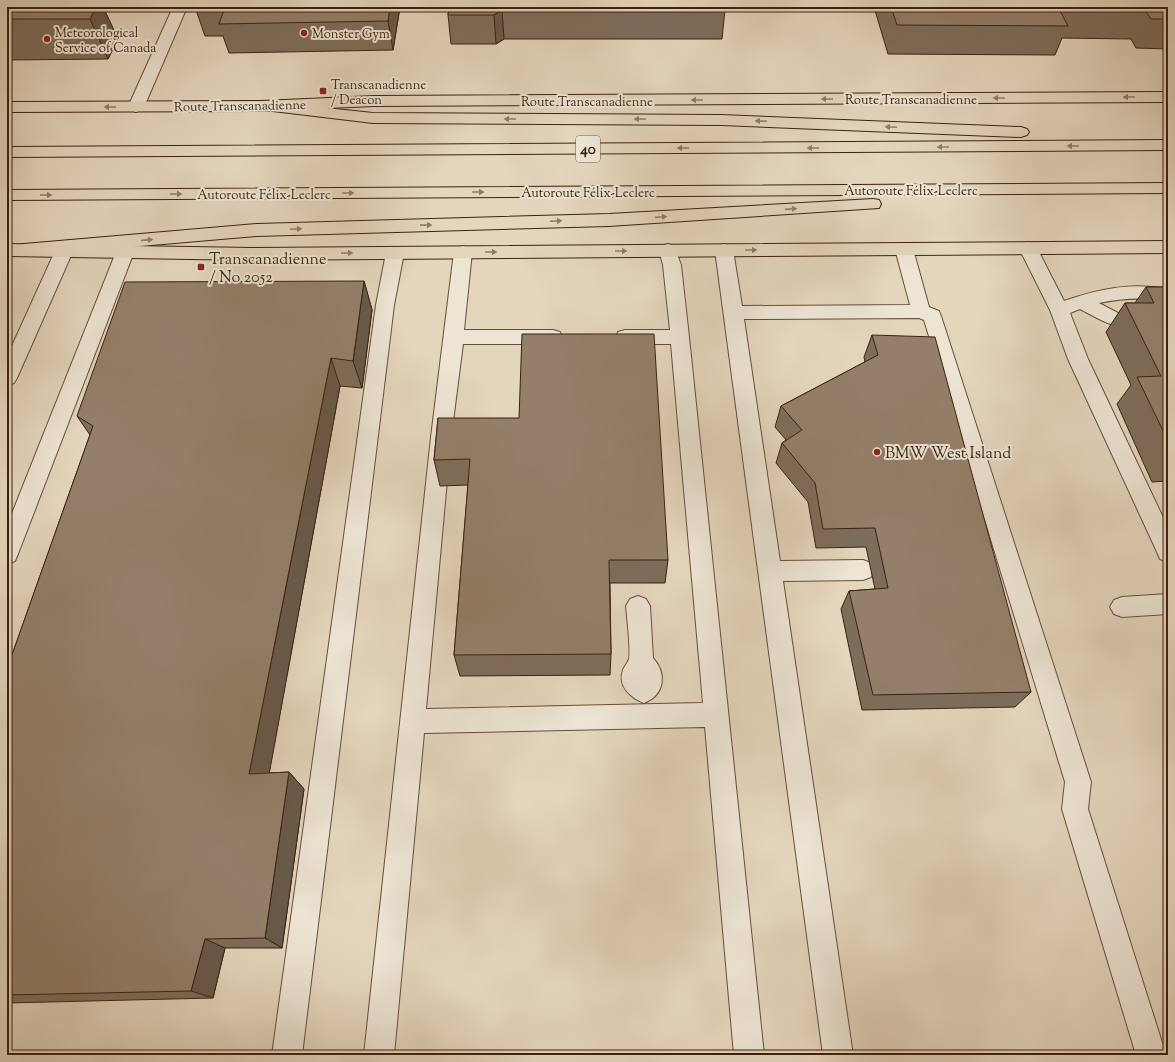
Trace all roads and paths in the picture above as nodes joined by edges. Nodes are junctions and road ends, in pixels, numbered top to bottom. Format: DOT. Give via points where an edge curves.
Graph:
graph roads {
  1 [pos="180,7"];
  2 [pos="1168,97"];
  3 [pos="136,106"];
  4 [pos="261,106"];
  5 [pos="7,107"];
  6 [pos="1168,139"];
  7 [pos="1168,145"];
  8 [pos="7,152"];
  9 [pos="1132,188"];
  10 [pos="1168,188"];
  11 [pos="7,195"];
  12 [pos="1168,247"];
  13 [pos="1028,248"];
  14 [pos="904,249"];
  15 [pos="7,250"];
  16 [pos="24,250"];
  17 [pos="668,250"];
  18 [pos="724,250"];
  19 [pos="64,251"];
  20 [pos="125,252"];
  21 [pos="463,252"];
  22 [pos="395,253"];
  23 [pos="1168,295"];
  24 [pos="1082,302"];
  25 [pos="1059,310"];
  26 [pos="921,311"];
  27 [pos="734,313"];
  28 [pos="1129,320"];
  29 [pos="454,337"];
  30 [pos="569,337"];
  31 [pos="609,337"];
  32 [pos="680,337"];
  33 [pos="7,378"];
  34 [pos="1168,552"];
  35 [pos="7,554"];
  36 [pos="862,570"];
  37 [pos="771,571"];
  38 [pos="1168,604"];
  39 [pos="638,606"];
  40 [pos="1122,607"];
  41 [pos="716,714"];
  42 [pos="645,716"];
  43 [pos="413,721"];
  44 [pos="287,1055"];
  45 [pos="379,1055"];
  46 [pos="749,1055"];
  47 [pos="838,1055"];
  48 [pos="1151,1055"];
  1 -- 3 [label="lane"];
  2 -- 4 [label="main road, Route Transcanadienne, one-way" via="374,101"];
  3 -- 4 [label="main road, Route Transcanadienne"];
  3 -- 5 [label="main road, Route Transcanadienne, one-way"];
  6 -- 4 [label="main road, one-way" via="721,120 373,118"];
  7 -- 8 [label="main road, 40, one-way"];
  9 -- 10 [label="main road, Autoroute Félix-Leclerc"];
  11 -- 9 [label="main road, Autoroute Félix-Leclerc, one-way"];
  16 -- 9 [label="main road, one-way" via="257,230 608,220"];
  12 -- 13 [label="main road"];
  13 -- 14 [label="main road"];
  13 -- 25 [label="lane"];
  18 -- 14 [label="main road, one-way"];
  14 -- 26 [label="lane"];
  15 -- 16 [label="main road"];
  16 -- 19 [label="main road"];
  17 -- 18 [label="main road"];
  21 -- 17 [label="main road, one-way"];
  17 -- 32 [label="lane"];
  18 -- 27 [label="lane"];
  19 -- 20 [label="main road"];
  19 -- 33 [label="lane"];
  20 -- 22 [label="main road, one-way"];
  20 -- 35 [label="lane"];
  21 -- 22 [label="main road"];
  21 -- 29 [label="lane"];
  22 -- 44 [label="lane" via="385,305"];
  23 -- 24 [label="lane" via="1136,291 1101,295"];
  24 -- 25 [label="lane"];
  24 -- 28 [label="lane" via="1115,319"];
  25 -- 34 [label="lane" via="1078,360"];
  26 -- 27 [label="lane"];
  26 -- 48 [label="lane" via="932,316 1078,782 1076,809"];
  27 -- 37 [label="lane"];
  29 -- 30 [label="lane"];
  29 -- 43 [label="lane" via="441,437"];
  31 -- 32 [label="lane"];
  32 -- 41 [label="lane"];
  36 -- 37 [label="lane"];
  37 -- 47 [label="lane"];
  38 -- 40 [label="lane"];
  39 -- 42 [label="lane" via="641,662 650,672 649,685 644,692"];
  41 -- 42 [label="lane"];
  41 -- 46 [label="lane"];
  42 -- 43 [label="lane"];
  43 -- 45 [label="lane"];
}
